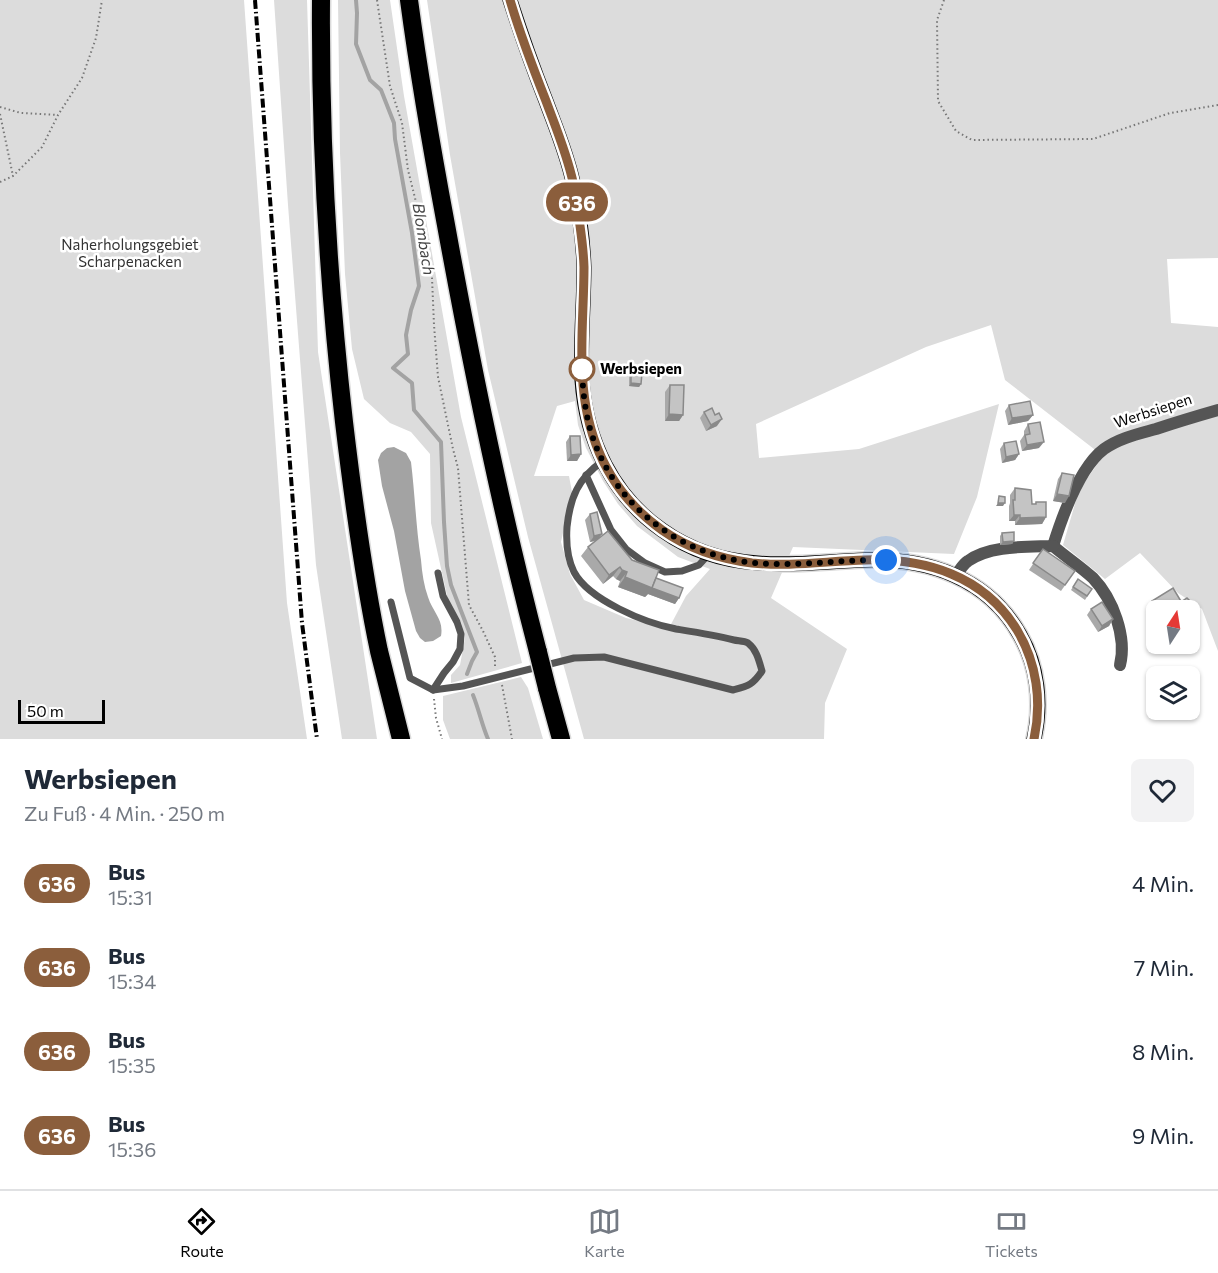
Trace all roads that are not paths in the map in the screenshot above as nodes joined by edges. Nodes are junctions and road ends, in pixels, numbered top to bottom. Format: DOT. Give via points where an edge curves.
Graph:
graph roads {
  1 [pos="321,0"];
  2 [pos="409,0"];
  3 [pos="510,0"];
  4 [pos="1218,410"];
  5 [pos="603,461"];
  6 [pos="586,475"];
  7 [pos="1053,546"];
  8 [pos="709,554"];
  9 [pos="438,573"];
  10 [pos="956,575"];
  11 [pos="392,602"];
  12 [pos="1120,664"];
  13 [pos="433,690"];
  14 [pos="401,739"];
  15 [pos="561,739"];
  16 [pos="1034,739"];
  1 -- 14 [label="highway" via="326,204 337,356 355,514 379,651"];
  2 -- 15 [label="highway, bridge" via="468,347 498,488"];
  3 -- 5 [label="main road" via="572,179 583,243 582,382 589,425"];
  4 -- 7 [label="street, Werbsiepen" via="1130,436 1104,449 1087,468"];
  5 -- 6 [label="lane"];
  5 -- 8 [label="main road" via="619,488 645,516 664,532"];
  6 -- 8 [label="lane" via="611,530 626,549 645,563 665,572 682,571 699,565"];
  6 -- 13 [label="lane" via="568,514 565,543 574,571 586,587 614,606 652,622 748,643 758,655 762,671 755,682 733,690 604,657 574,658"];
  7 -- 10 [label="street" via="989,552 969,560"];
  7 -- 12 [label="street" via="1093,579 1111,605 1122,637"];
  8 -- 10 [label="main road" via="761,563 900,561"];
  9 -- 13 [label="lane" via="443,596 461,634 460,649"];
  10 -- 16 [label="main road" via="997,604 1023,640 1037,687"];
  11 -- 13 [label="lane" via="410,678"];
}
